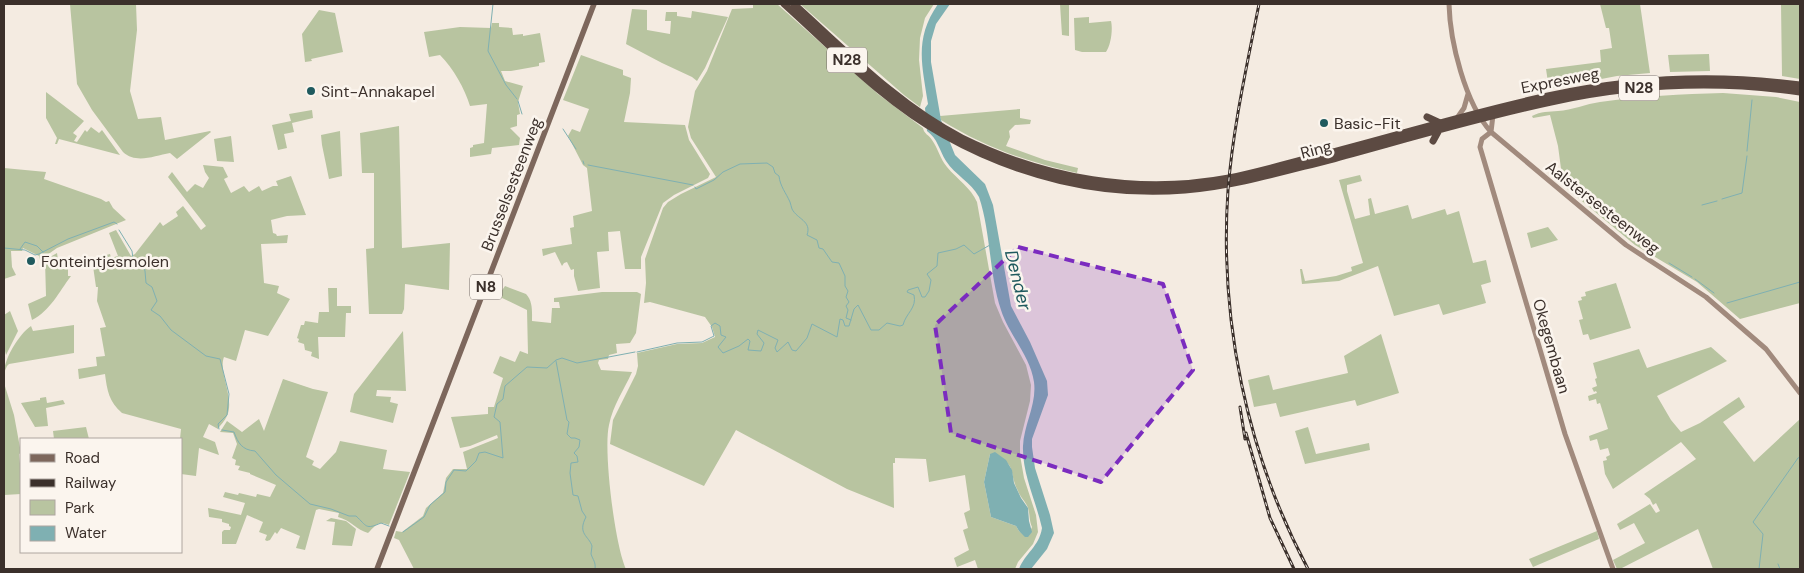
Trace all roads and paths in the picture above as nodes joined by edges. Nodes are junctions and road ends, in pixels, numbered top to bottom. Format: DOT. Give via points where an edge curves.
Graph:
graph roads {
  1 [pos="594,4"];
  2 [pos="784,4"];
  3 [pos="794,4"];
  4 [pos="1449,4"];
  5 [pos="1800,85"];
  6 [pos="1800,92"];
  7 [pos="1468,94"];
  8 [pos="1493,115"];
  9 [pos="1478,116"];
  10 [pos="1457,119"];
  11 [pos="1440,127"];
  12 [pos="1422,128"];
  13 [pos="1491,132"];
  14 [pos="1433,140"];
  15 [pos="961,141"];
  16 [pos="1216,183"];
  17 [pos="1800,393"];
  18 [pos="377,569"];
  19 [pos="1613,569"];
  1 -- 18 [label="main road, Brusselsesteenweg / N8"];
  2 -- 15 [label="highway, N28" via="911,115 932,129"];
  3 -- 15 [label="highway, N28" via="911,107"];
  4 -- 7 [label="main road, Aalstersesteenweg"];
  5 -- 9 [label="highway, Expresweg / N28" via="1724,79 1634,82 1551,95"];
  6 -- 8 [label="highway, Expresweg / N28" via="1724,85 1658,86 1588,94"];
  7 -- 9 [label="main road, Aalstersesteenweg"];
  7 -- 10 [label="main road"];
  8 -- 9 [label="highway, Expresweg / N28"];
  8 -- 13 [label="main road"];
  9 -- 10 [label="highway, Ring / N28"];
  9 -- 11 [label="highway, Ring / N28"];
  9 -- 13 [label="main road, Aalstersesteenweg"];
  10 -- 11 [label="highway, Ring / N28"];
  11 -- 12 [label="highway, Ring / N28"];
  11 -- 12 [label="highway" via="1425,118"];
  11 -- 14 [label="highway"];
  11 -- 16 [label="highway, Ring / N28" via="1270,175"];
  12 -- 16 [label="highway, Ring / N28"];
  13 -- 17 [label="main road, Aalstersesteenweg" via="1626,245 1706,297 1766,349"];
  13 -- 19 [label="main road, Okegembaan" via="1482,139 1480,147 1564,434"];
  15 -- 16 [label="highway, N28" via="1016,168 1093,187 1151,191 1180,190"];
}
